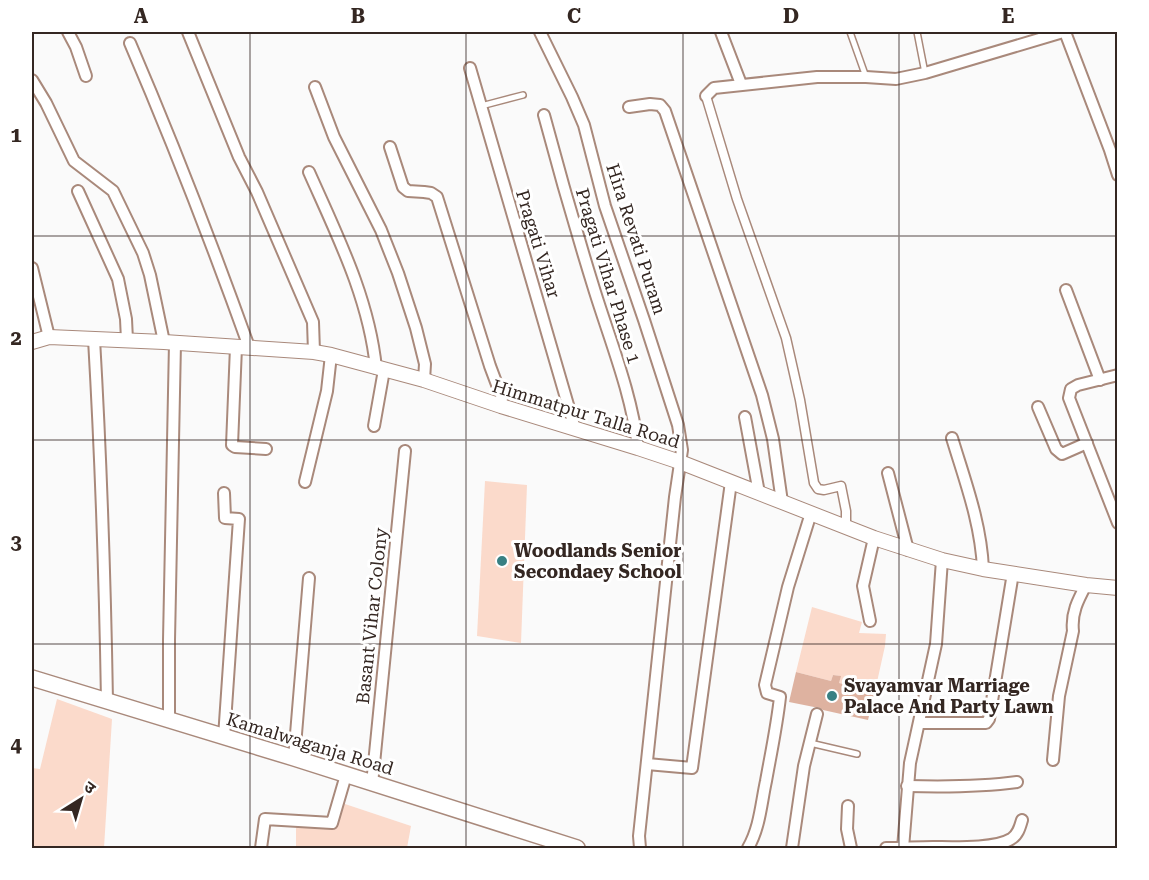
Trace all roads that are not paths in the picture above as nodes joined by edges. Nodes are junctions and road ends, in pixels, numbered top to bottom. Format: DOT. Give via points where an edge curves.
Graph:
graph roads {
  1 [pos="68,32"];
  2 [pos="188,32"];
  3 [pos="540,32"];
  4 [pos="721,32"];
  5 [pos="850,32"];
  6 [pos="917,32"];
  7 [pos="1064,32"];
  8 [pos="130,43"];
  9 [pos="470,68"];
  10 [pos="925,73"];
  11 [pos="86,76"];
  12 [pos="866,77"];
  13 [pos="32,80"];
  14 [pos="741,84"];
  15 [pos="315,87"];
  16 [pos="523,95"];
  17 [pos="706,96"];
  18 [pos="481,106"];
  19 [pos="629,107"];
  20 [pos="544,115"];
  21 [pos="390,147"];
  22 [pos="309,172"];
  23 [pos="1118,175"];
  24 [pos="78,190"];
  25 [pos="32,268"];
  26 [pos="1066,290"];
  27 [pos="49,337"];
  28 [pos="94,339"];
  29 [pos="127,340"];
  30 [pos="32,342"];
  31 [pos="169,342"];
  32 [pos="242,347"];
  33 [pos="314,352"];
  34 [pos="331,355"];
  35 [pos="380,369"];
  36 [pos="1118,375"];
  37 [pos="424,380"];
  38 [pos="1100,380"];
  39 [pos="501,406"];
  40 [pos="1038,407"];
  41 [pos="745,417"];
  42 [pos="374,426"];
  43 [pos="575,429"];
  44 [pos="952,438"];
  45 [pos="1087,444"];
  46 [pos="638,447"];
  47 [pos="266,449"];
  48 [pos="405,451"];
  49 [pos="680,462"];
  50 [pos="888,473"];
  51 [pos="305,482"];
  52 [pos="731,482"];
  53 [pos="224,493"];
  54 [pos="759,493"];
  55 [pos="782,502"];
  56 [pos="812,513"];
  57 [pos="1118,523"];
  58 [pos="846,526"];
  59 [pos="874,538"];
  60 [pos="908,550"];
  61 [pos="942,560"];
  62 [pos="983,569"];
  63 [pos="1013,573"];
  64 [pos="309,578"];
  65 [pos="1086,585"];
  66 [pos="1118,588"];
  67 [pos="870,621"];
  68 [pos="32,678"];
  69 [pos="107,701"];
  70 [pos="817,714"];
  71 [pos="170,720"];
  72 [pos="920,723"];
  73 [pos="224,737"];
  74 [pos="810,743"];
  75 [pos="857,754"];
  76 [pos="294,758"];
  77 [pos="1053,760"];
  78 [pos="647,764"];
  79 [pos="346,775"];
  80 [pos="1017,782"];
  81 [pos="372,784"];
  82 [pos="907,786"];
  83 [pos="848,806"];
  84 [pos="1022,820"];
  85 [pos="903,848"];
  86 [pos="261,849"];
  87 [pos="577,849"];
  88 [pos="640,849"];
  89 [pos="748,849"];
  90 [pos="792,849"];
  91 [pos="851,849"];
  92 [pos="886,849"];
  1 -- 11 [label="street"];
  2 -- 33 [label="street" via="313,322"];
  3 -- 49 [label="street, Hira Revati Puram" via="585,125 605,206 678,426"];
  4 -- 14 [label="street"];
  5 -- 12 [label="lane"];
  6 -- 10 [label="lane"];
  7 -- 10 [label="street"];
  7 -- 23 [label="street"];
  8 -- 32 [label="street" via="190,186"];
  9 -- 18 [label="street, Pragati Vihar"];
  10 -- 12 [label="street" via="896,79"];
  12 -- 14 [label="street"];
  13 -- 31 [label="street" via="74,161 113,191 146,264"];
  14 -- 17 [label="street" via="714,88"];
  15 -- 37 [label="street" via="334,137 398,273 425,364"];
  16 -- 18 [label="lane"];
  17 -- 58 [label="street" via="786,338 814,483 824,490 841,486"];
  18 -- 43 [label="street, Pragati Vihar"];
  19 -- 55 [label="street" via="660,105 665,111 762,395"];
  20 -- 46 [label="street, Pragati Vihar Phase 1" via="625,389"];
  21 -- 39 [label="street" via="403,187 437,197 502,398"];
  22 -- 35 [label="street" via="360,291"];
  24 -- 29 [label="street" via="118,279"];
  25 -- 27 [label="street"];
  26 -- 38 [label="street"];
  27 -- 28 [label="street, Himmatpur Talla Road"];
  27 -- 30 [label="street, Himmatpur Talla Road"];
  28 -- 29 [label="street, Himmatpur Talla Road"];
  28 -- 69 [label="street"];
  29 -- 31 [label="street, Himmatpur Talla Road"];
  31 -- 32 [label="street, Himmatpur Talla Road"];
  31 -- 71 [label="street"];
  32 -- 33 [label="street, Himmatpur Talla Road"];
  32 -- 47 [label="street" via="232,445"];
  33 -- 34 [label="street, Himmatpur Talla Road"];
  34 -- 35 [label="street, Himmatpur Talla Road"];
  34 -- 51 [label="street" via="327,392"];
  35 -- 37 [label="street, Himmatpur Talla Road"];
  35 -- 42 [label="street"];
  36 -- 38 [label="street"];
  37 -- 39 [label="street, Himmatpur Talla Road"];
  38 -- 45 [label="street" via="1071,389 1069,398"];
  39 -- 43 [label="street, Himmatpur Talla Road"];
  40 -- 45 [label="street" via="1056,449 1062,454"];
  41 -- 54 [label="street"];
  43 -- 46 [label="street, Himmatpur Talla Road"];
  44 -- 62 [label="street" via="977,520"];
  45 -- 57 [label="street"];
  46 -- 49 [label="street, Himmatpur Talla Road"];
  48 -- 81 [label="street, Basant Vihar Colony"];
  49 -- 52 [label="street, Himmatpur Talla Road"];
  49 -- 78 [label="street, Hira Revati Puram"];
  50 -- 60 [label="street"];
  52 -- 54 [label="street, Himmatpur Talla Road"];
  52 -- 78 [label="street" via="692,768"];
  53 -- 73 [label="street" via="225,518 239,519"];
  54 -- 55 [label="street, Himmatpur Talla Road"];
  55 -- 56 [label="street, Himmatpur Talla Road"];
  56 -- 58 [label="street, Himmatpur Talla Road"];
  56 -- 89 [label="street" via="788,587 765,685 767,693 780,697 762,810"];
  58 -- 59 [label="street, Himmatpur Talla Road"];
  59 -- 60 [label="street, Himmatpur Talla Road"];
  59 -- 67 [label="street" via="863,585"];
  60 -- 61 [label="street, Himmatpur Talla Road"];
  61 -- 62 [label="street, Himmatpur Talla Road"];
  61 -- 72 [label="street" via="936,644"];
  62 -- 63 [label="street, Himmatpur Talla Road"];
  63 -- 65 [label="street, Himmatpur Talla Road"];
  63 -- 72 [label="street" via="989,719 986,723"];
  64 -- 76 [label="street"];
  65 -- 66 [label="street, Himmatpur Talla Road"];
  65 -- 77 [label="street" via="1074,609"];
  68 -- 69 [label="main road, Kamalwaganja Road"];
  69 -- 71 [label="main road, Kamalwaganja Road"];
  70 -- 74 [label="street"];
  71 -- 73 [label="main road, Kamalwaganja Road"];
  72 -- 82 [label="street"];
  73 -- 76 [label="main road, Kamalwaganja Road"];
  74 -- 75 [label="lane"];
  74 -- 90 [label="street"];
  76 -- 79 [label="main road, Kamalwaganja Road"];
  78 -- 88 [label="street, Hira Revati Puram"];
  79 -- 81 [label="main road, Kamalwaganja Road"];
  79 -- 86 [label="street" via="332,823 265,819"];
  80 -- 82 [label="street" via="992,786"];
  81 -- 87 [label="main road, Kamalwaganja Road"];
  82 -- 85 [label="street"];
  83 -- 91 [label="street"];
  84 -- 85 [label="street" via="1019,831 1004,842 956,848"];
  85 -- 92 [label="street"];
}
